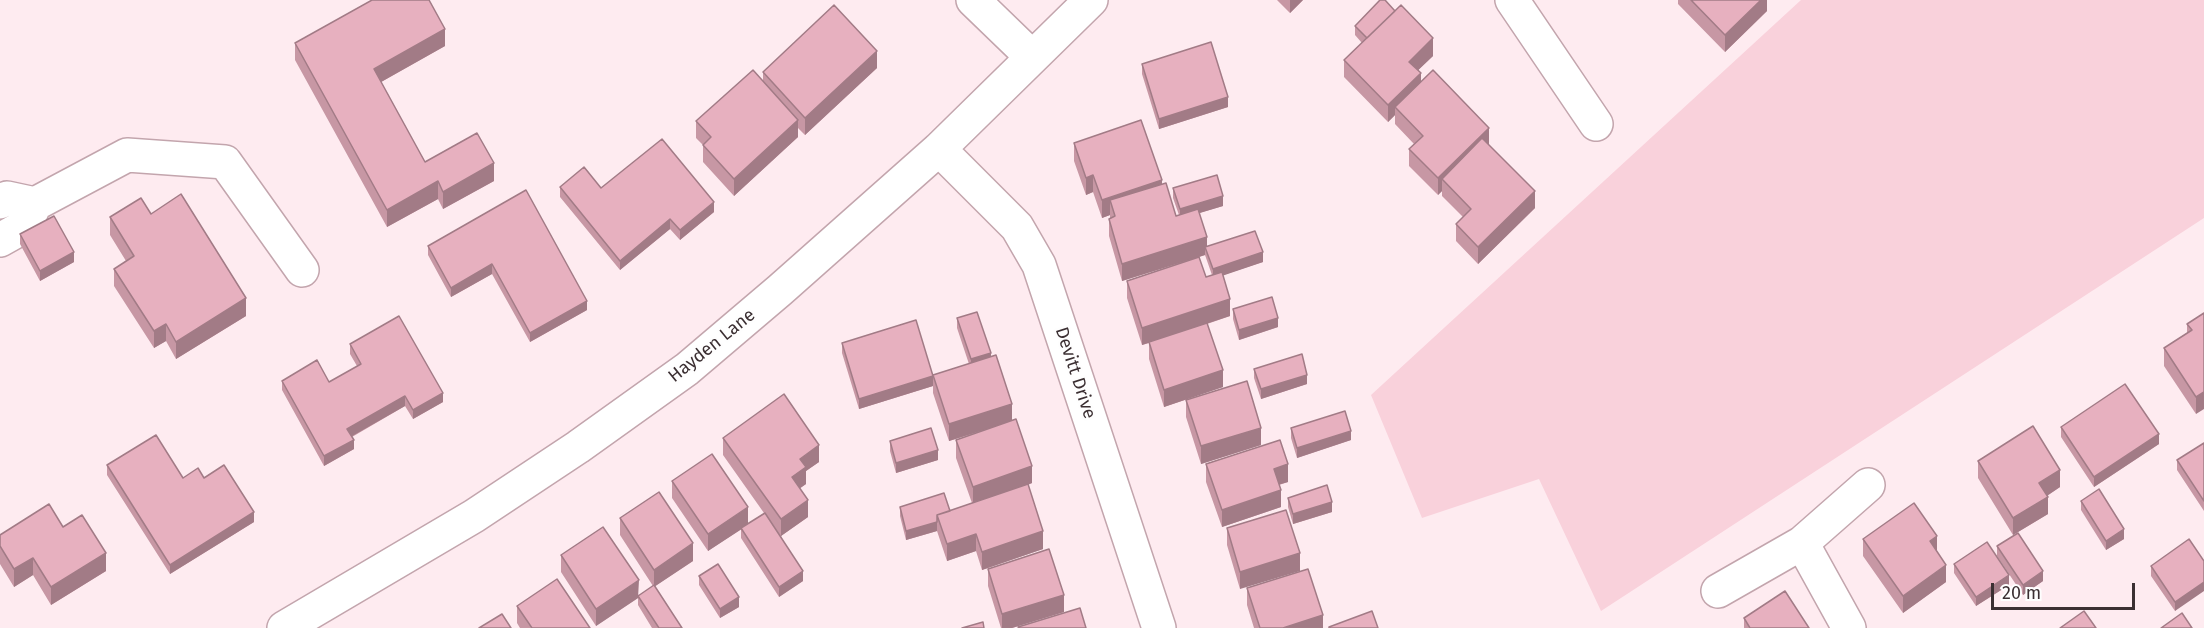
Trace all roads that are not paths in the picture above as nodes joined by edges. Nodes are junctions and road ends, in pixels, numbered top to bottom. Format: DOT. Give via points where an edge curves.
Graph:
graph roads {
  1 [pos="973,0"];
  2 [pos="1091,0"];
  3 [pos="1512,0"];
  4 [pos="1032,57"];
  5 [pos="1596,124"];
  6 [pos="939,149"];
  7 [pos="0,202"];
  8 [pos="35,204"];
  9 [pos="0,240"];
  10 [pos="302,270"];
  11 [pos="1868,484"];
  12 [pos="1802,543"];
  13 [pos="1718,591"];
  14 [pos="284,628"];
  15 [pos="1159,628"];
  16 [pos="1849,628"];
  1 -- 4 [label="street"];
  2 -- 4 [label="street, Hayden Lane"];
  3 -- 5 [label="street"];
  4 -- 6 [label="street, Hayden Lane"];
  6 -- 14 [label="street, Hayden Lane" via="687,369 474,516"];
  6 -- 15 [label="street, Devitt Drive" via="1017,226 1039,265"];
  7 -- 8 [label="street" via="7,198"];
  8 -- 9 [label="street" via="25,226"];
  8 -- 10 [label="street" via="127,155 225,162"];
  11 -- 12 [label="street"];
  12 -- 13 [label="street"];
  12 -- 16 [label="street"];
}
